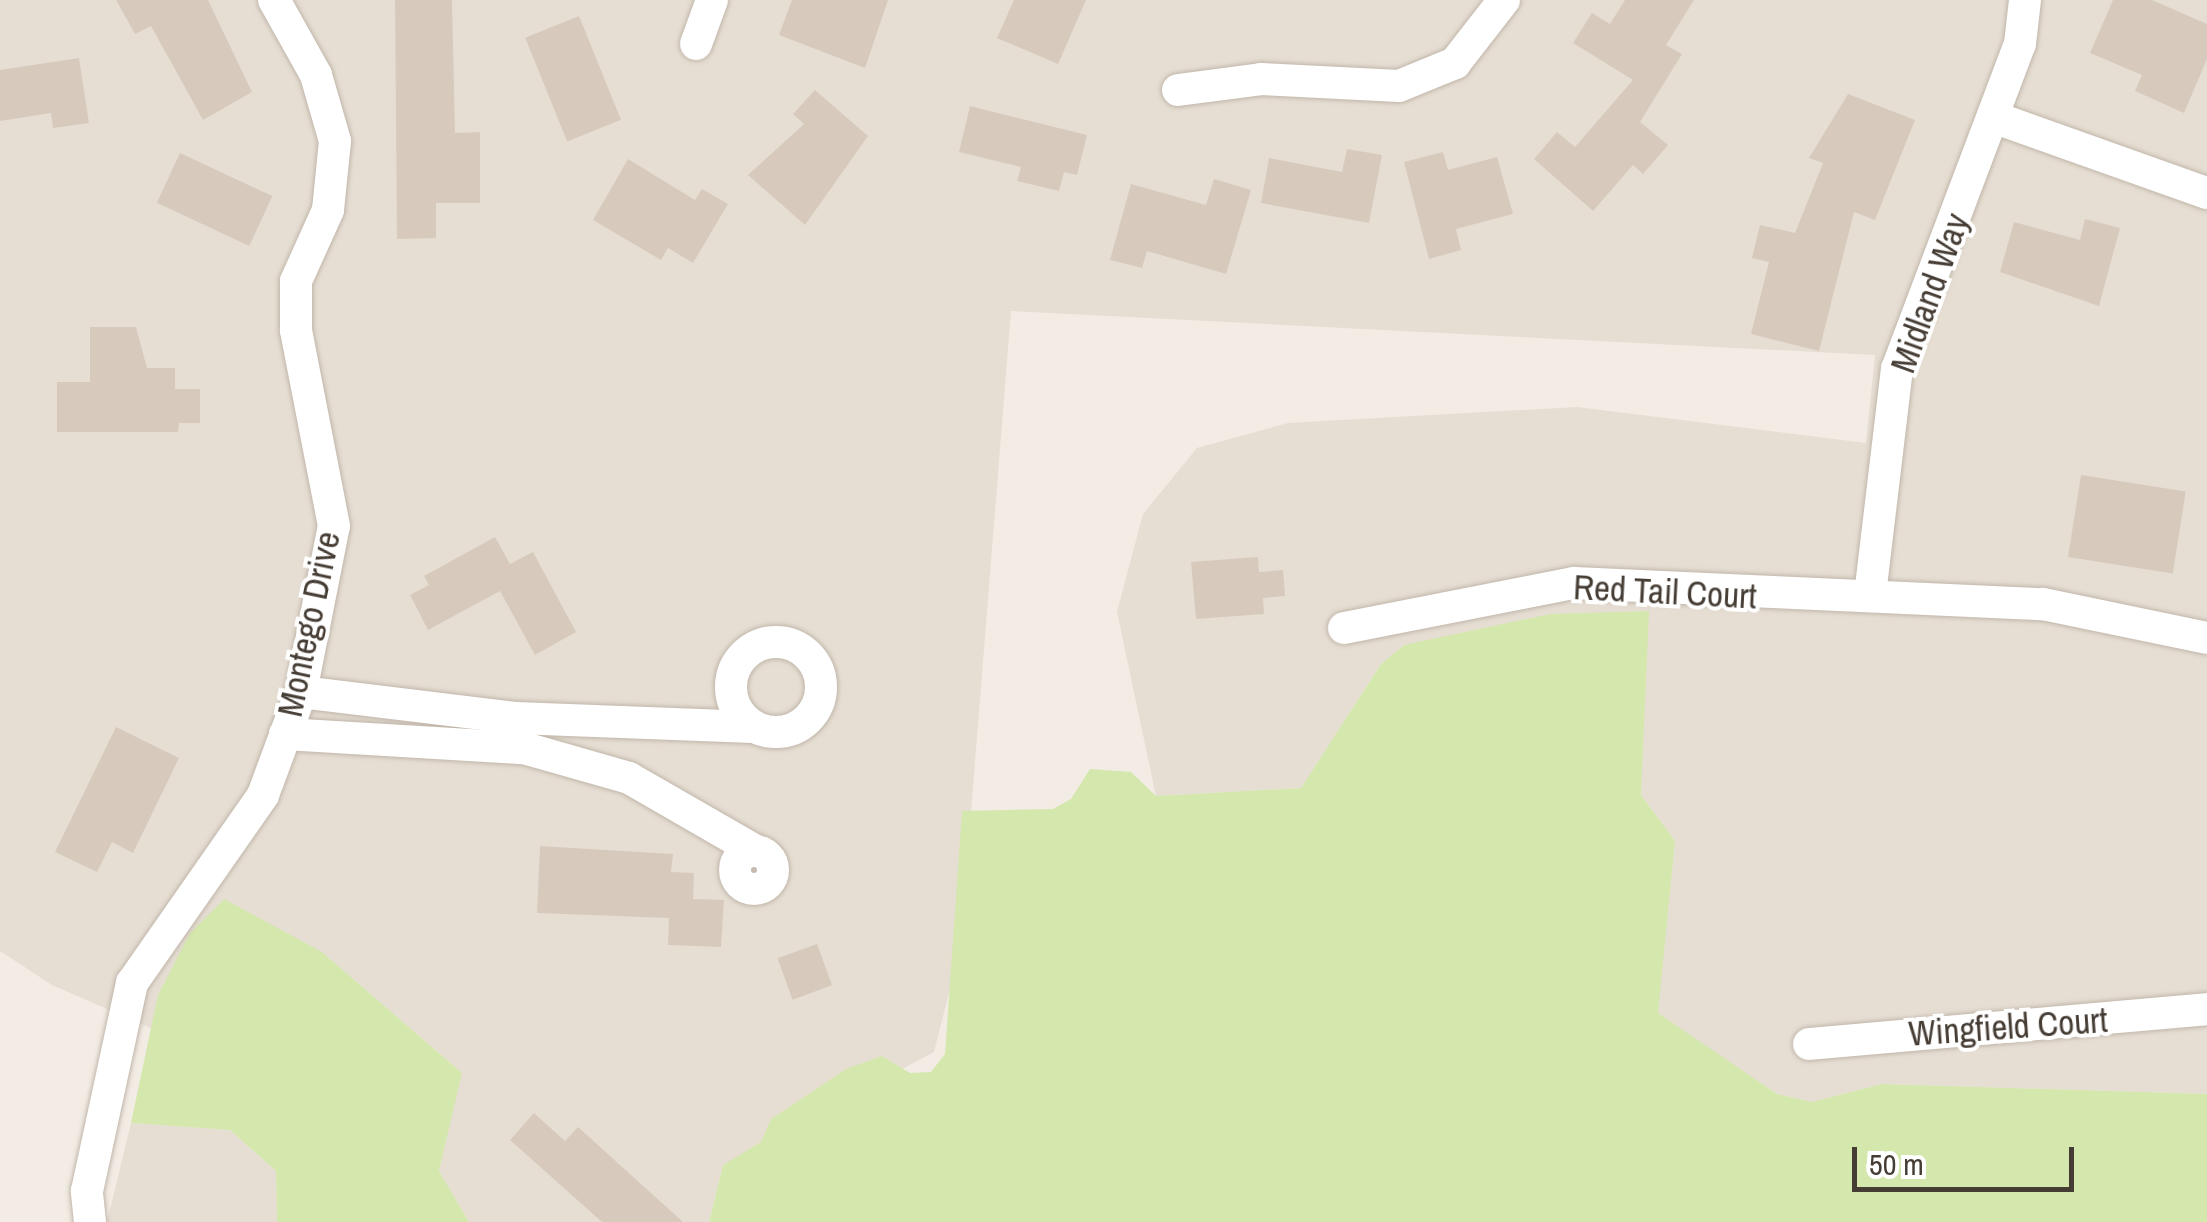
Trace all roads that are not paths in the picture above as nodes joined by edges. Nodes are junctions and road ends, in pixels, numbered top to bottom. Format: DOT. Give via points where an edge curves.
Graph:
graph roads {
  1 [pos="274,0"];
  2 [pos="712,0"];
  3 [pos="1504,0"];
  4 [pos="2025,0"];
  5 [pos="696,44"];
  6 [pos="1178,90"];
  7 [pos="1993,116"];
  8 [pos="2207,193"];
  9 [pos="1870,594"];
  10 [pos="1344,628"];
  11 [pos="2207,638"];
  12 [pos="301,692"];
  13 [pos="753,727"];
  14 [pos="285,734"];
  15 [pos="756,851"];
  16 [pos="2207,1009"];
  17 [pos="1810,1044"];
  18 [pos="90,1222"];
  1 -- 12 [label="street, Montego Drive" via="316,75 335,141 328,210 296,280 296,330 334,526"];
  2 -- 5 [label="street"];
  3 -- 6 [label="street" via="1455,63 1399,86 1261,79"];
  4 -- 7 [label="street, Midland Way"];
  7 -- 8 [label="street"];
  7 -- 9 [label="street, Midland Way" via="1898,369"];
  9 -- 10 [label="street, Red Tail Court" via="1758,598 1574,584"];
  9 -- 11 [label="street" via="2043,604"];
  12 -- 13 [label="street" via="516,718"];
  12 -- 14 [label="street, Montego Drive"];
  14 -- 15 [label="street" via="524,748 629,778"];
  14 -- 18 [label="street, Montego Drive" via="263,795 132,983 88,1192"];
  16 -- 17 [label="street, Wingfield Court"];
}
